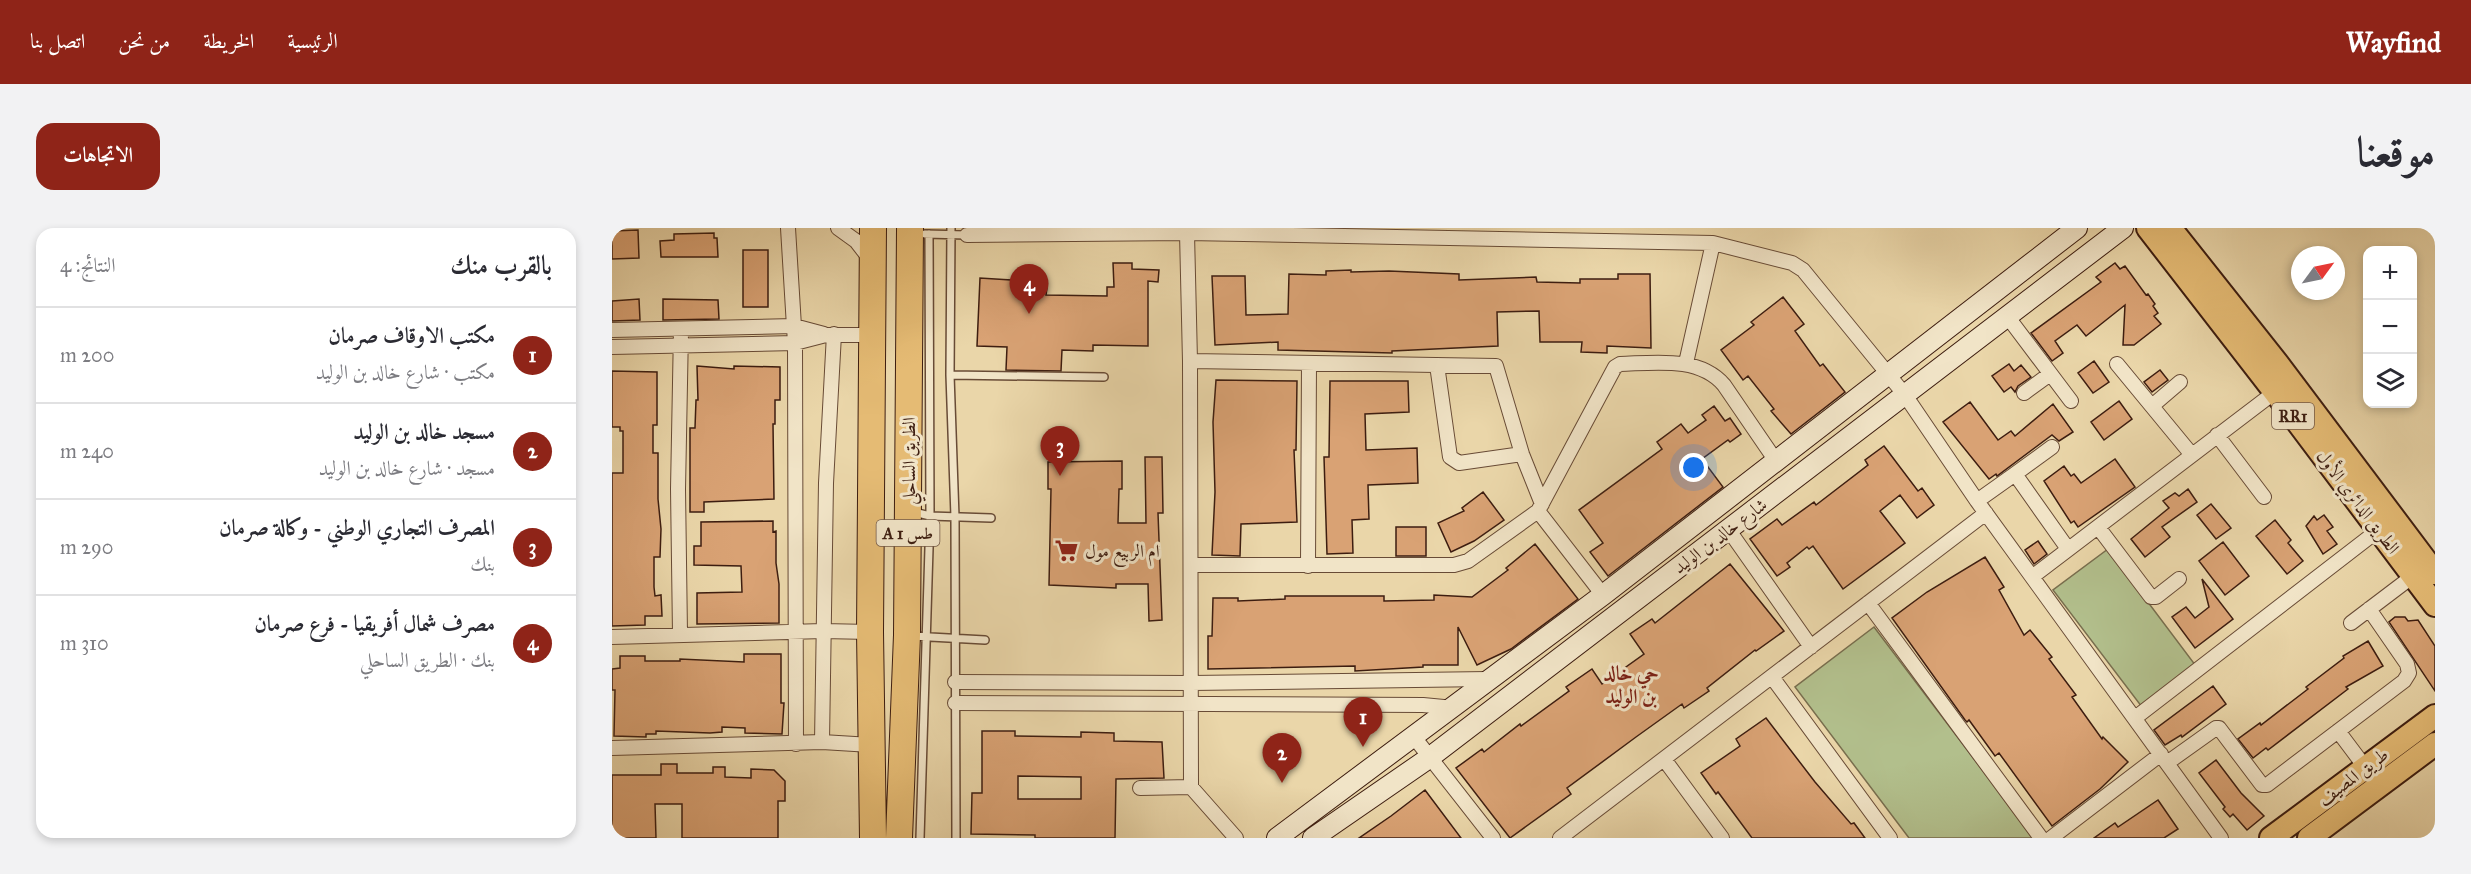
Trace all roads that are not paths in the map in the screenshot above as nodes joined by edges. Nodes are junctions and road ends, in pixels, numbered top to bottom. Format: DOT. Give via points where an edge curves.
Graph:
graph roads {
  1 [pos="788,228"];
  2 [pos="837,228"];
  3 [pos="873,228"];
  4 [pos="2077,228"];
  5 [pos="2123,228"];
  6 [pos="2148,228"];
  7 [pos="2170,228"];
  8 [pos="950,231"];
  9 [pos="917,232"];
  10 [pos="1187,233"];
  11 [pos="967,235"];
  12 [pos="1713,243"];
  13 [pos="873,262"];
  14 [pos="2007,316"];
  15 [pos="794,326"];
  16 [pos="612,330"];
  17 [pos="681,330"];
  18 [pos="830,335"];
  19 [pos="872,335"];
  20 [pos="795,343"];
  21 [pos="681,346"];
  22 [pos="612,347"];
  23 [pos="1190,361"];
  24 [pos="1309,363"];
  25 [pos="1686,363"];
  26 [pos="2117,364"];
  27 [pos="1437,365"];
  28 [pos="1887,374"];
  29 [pos="2050,374"];
  30 [pos="950,375"];
  31 [pos="1104,377"];
  32 [pos="2180,382"];
  33 [pos="2275,392"];
  34 [pos="2025,393"];
  35 [pos="1905,395"];
  36 [pos="2071,401"];
  37 [pos="2152,406"];
  38 [pos="2217,435"];
  39 [pos="2052,447"];
  40 [pos="1522,454"];
  41 [pos="2192,455"];
  42 [pos="1776,461"];
  43 [pos="2015,474"];
  44 [pos="2264,497"];
  45 [pos="1977,501"];
  46 [pos="1540,507"];
  47 [pos="919,513"];
  48 [pos="1986,513"];
  49 [pos="956,517"];
  50 [pos="991,518"];
  51 [pos="2386,524"];
  52 [pos="2098,527"];
  53 [pos="1728,530"];
  54 [pos="2068,549"];
  55 [pos="1191,565"];
  56 [pos="1308,567"];
  57 [pos="2424,574"];
  58 [pos="2032,577"];
  59 [pos="2179,579"];
  60 [pos="1603,594"];
  61 [pos="1868,603"];
  62 [pos="2435,605"];
  63 [pos="2369,609"];
  64 [pos="2351,623"];
  65 [pos="823,630"];
  66 [pos="796,632"];
  67 [pos="870,632"];
  68 [pos="680,634"];
  69 [pos="612,637"];
  70 [pos="917,637"];
  71 [pos="955,640"];
  72 [pos="985,640"];
  73 [pos="1811,646"];
  74 [pos="1772,677"];
  75 [pos="1488,679"];
  76 [pos="1423,681"];
  77 [pos="955,682"];
  78 [pos="1191,683"];
  79 [pos="955,703"];
  80 [pos="1191,704"];
  81 [pos="1423,705"];
  82 [pos="1454,708"];
  83 [pos="2435,716"];
  84 [pos="2135,718"];
  85 [pos="2338,731"];
  86 [pos="1414,737"];
  87 [pos="822,742"];
  88 [pos="796,744"];
  89 [pos="2435,744"];
  90 [pos="871,745"];
  91 [pos="612,748"];
  92 [pos="1430,758"];
  93 [pos="1664,759"];
  94 [pos="2164,759"];
  95 [pos="2365,767"];
  96 [pos="1191,787"];
  97 [pos="1140,788"];
  98 [pos="868,833"];
  99 [pos="1568,836"];
  100 [pos="899,838"];
  101 [pos="920,838"];
  102 [pos="956,838"];
  103 [pos="1236,838"];
  104 [pos="1277,838"];
  105 [pos="1313,838"];
  106 [pos="1493,838"];
  107 [pos="1722,838"];
  108 [pos="1890,838"];
  109 [pos="2041,838"];
  110 [pos="2051,838"];
  111 [pos="2221,838"];
  112 [pos="2271,838"];
  113 [pos="2309,838"];
  1 -- 15 [label="street"];
  2 -- 13 [label="street" via="856,241"];
  3 -- 13 [label="highway, الطريق الساحلي / A 1 طس"];
  4 -- 28 [label="street, شارع خالد بن الوليد"];
  5 -- 14 [label="street, شارع خالد بن الوليد"];
  6 -- 33 [label="main road, الطريق الدائري الأول / RR1"];
  7 -- 51 [label="main road, الطريق الدائري الأول / RR1" via="2277,363"];
  8 -- 9 [label="lane"];
  8 -- 11 [label="lane"];
  8 -- 30 [label="lane"];
  9 -- 47 [label="highway, الطريق الساحلي / A 1 طس"];
  10 -- 11 [label="street"];
  10 -- 12 [label="street"];
  10 -- 23 [label="street"];
  12 -- 25 [label="street"];
  12 -- 28 [label="street" via="1797,265"];
  13 -- 19 [label="highway, الطريق الساحلي / A 1 طس"];
  14 -- 29 [label="street"];
  14 -- 35 [label="street, شارع خالد بن الوليد"];
  15 -- 17 [label="street"];
  15 -- 18 [label="street"];
  15 -- 20 [label="street"];
  16 -- 17 [label="street"];
  17 -- 21 [label="street"];
  18 -- 19 [label="street"];
  18 -- 20 [label="street"];
  18 -- 65 [label="street"];
  19 -- 67 [label="highway, الطريق الساحلي / A 1 طس"];
  20 -- 21 [label="street"];
  20 -- 66 [label="street"];
  21 -- 22 [label="street"];
  21 -- 68 [label="street"];
  23 -- 24 [label="street"];
  23 -- 55 [label="street"];
  24 -- 27 [label="street"];
  24 -- 56 [label="street"];
  25 -- 42 [label="street" via="1721,381"];
  25 -- 46 [label="street" via="1617,365"];
  26 -- 37 [label="street"];
  27 -- 40 [label="street" via="1496,366"];
  27 -- 40 [label="street" via="1453,461"];
  28 -- 35 [label="street"];
  28 -- 42 [label="street, شارع خالد بن الوليد"];
  29 -- 34 [label="street"];
  29 -- 36 [label="street"];
  30 -- 31 [label="lane"];
  30 -- 49 [label="lane"];
  32 -- 37 [label="street"];
  33 -- 38 [label="street"];
  33 -- 51 [label="main road, الطريق الدائري الأول / RR1"];
  35 -- 45 [label="street"];
  35 -- 53 [label="street, شارع خالد بن الوليد"];
  37 -- 41 [label="street"];
  38 -- 41 [label="street"];
  38 -- 44 [label="street"];
  39 -- 43 [label="street"];
  40 -- 46 [label="street"];
  41 -- 52 [label="street"];
  42 -- 60 [label="street, شارع خالد بن الوليد"];
  43 -- 45 [label="street"];
  43 -- 54 [label="street"];
  45 -- 48 [label="street"];
  46 -- 56 [label="street" via="1460,565"];
  46 -- 60 [label="street"];
  47 -- 49 [label="lane"];
  47 -- 70 [label="highway, الطريق الساحلي / A 1 طس"];
  48 -- 58 [label="street"];
  48 -- 61 [label="street"];
  49 -- 50 [label="lane"];
  49 -- 71 [label="lane"];
  51 -- 57 [label="main road, الطريق الدائري الأول / RR1"];
  51 -- 84 [label="street"];
  52 -- 54 [label="street"];
  52 -- 59 [label="street" via="2151,597"];
  53 -- 73 [label="street"];
  53 -- 92 [label="street, شارع خالد بن الوليد"];
  54 -- 58 [label="street"];
  55 -- 56 [label="street"];
  55 -- 78 [label="street"];
  57 -- 62 [label="main road, الطريق الدائري الأول / RR1"];
  57 -- 63 [label="street"];
  58 -- 84 [label="street"];
  60 -- 75 [label="street, شارع خالد بن الوليد"];
  61 -- 73 [label="street"];
  61 -- 109 [label="street"];
  63 -- 64 [label="street"];
  63 -- 85 [label="street" via="2407,664 2409,673 2404,681"];
  65 -- 66 [label="street"];
  65 -- 67 [label="street"];
  65 -- 87 [label="street"];
  66 -- 68 [label="street"];
  66 -- 88 [label="street"];
  67 -- 90 [label="highway, الطريق الساحلي / A 1 طس"];
  68 -- 69 [label="street"];
  70 -- 71 [label="lane"];
  70 -- 100 [label="highway, الطريق الساحلي / A 1 طس"];
  70 -- 101 [label="lane"];
  71 -- 72 [label="lane"];
  71 -- 77 [label="lane"];
  73 -- 74 [label="street"];
  74 -- 93 [label="street"];
  74 -- 108 [label="street"];
  75 -- 76 [label="street"];
  75 -- 82 [label="street, شارع خالد بن الوليد"];
  76 -- 78 [label="street"];
  76 -- 81 [label="street"];
  77 -- 78 [label="street"];
  77 -- 79 [label="lane"];
  78 -- 80 [label="street"];
  79 -- 80 [label="street"];
  79 -- 102 [label="lane"];
  80 -- 81 [label="street"];
  80 -- 96 [label="street"];
  81 -- 82 [label="street"];
  82 -- 86 [label="street, شارع خالد بن الوليد"];
  83 -- 95 [label="main road, طريق المصيف"];
  84 -- 94 [label="street"];
  85 -- 94 [label="street" via="2264,785 2219,728"];
  85 -- 95 [label="street"];
  86 -- 92 [label="street"];
  86 -- 104 [label="street, شارع خالد بن الوليد"];
  87 -- 88 [label="street"];
  87 -- 90 [label="street"];
  88 -- 91 [label="street"];
  89 -- 113 [label="main road, طريق المصيف"];
  90 -- 98 [label="highway, الطريق الساحلي / A 1 طس"];
  92 -- 105 [label="street, شارع خالد بن الوليد"];
  92 -- 106 [label="street"];
  93 -- 99 [label="street"];
  93 -- 107 [label="street"];
  94 -- 110 [label="street"];
  94 -- 111 [label="street"];
  95 -- 112 [label="main road, طريق المصيف"];
  96 -- 97 [label="street"];
  96 -- 103 [label="street"];
}
